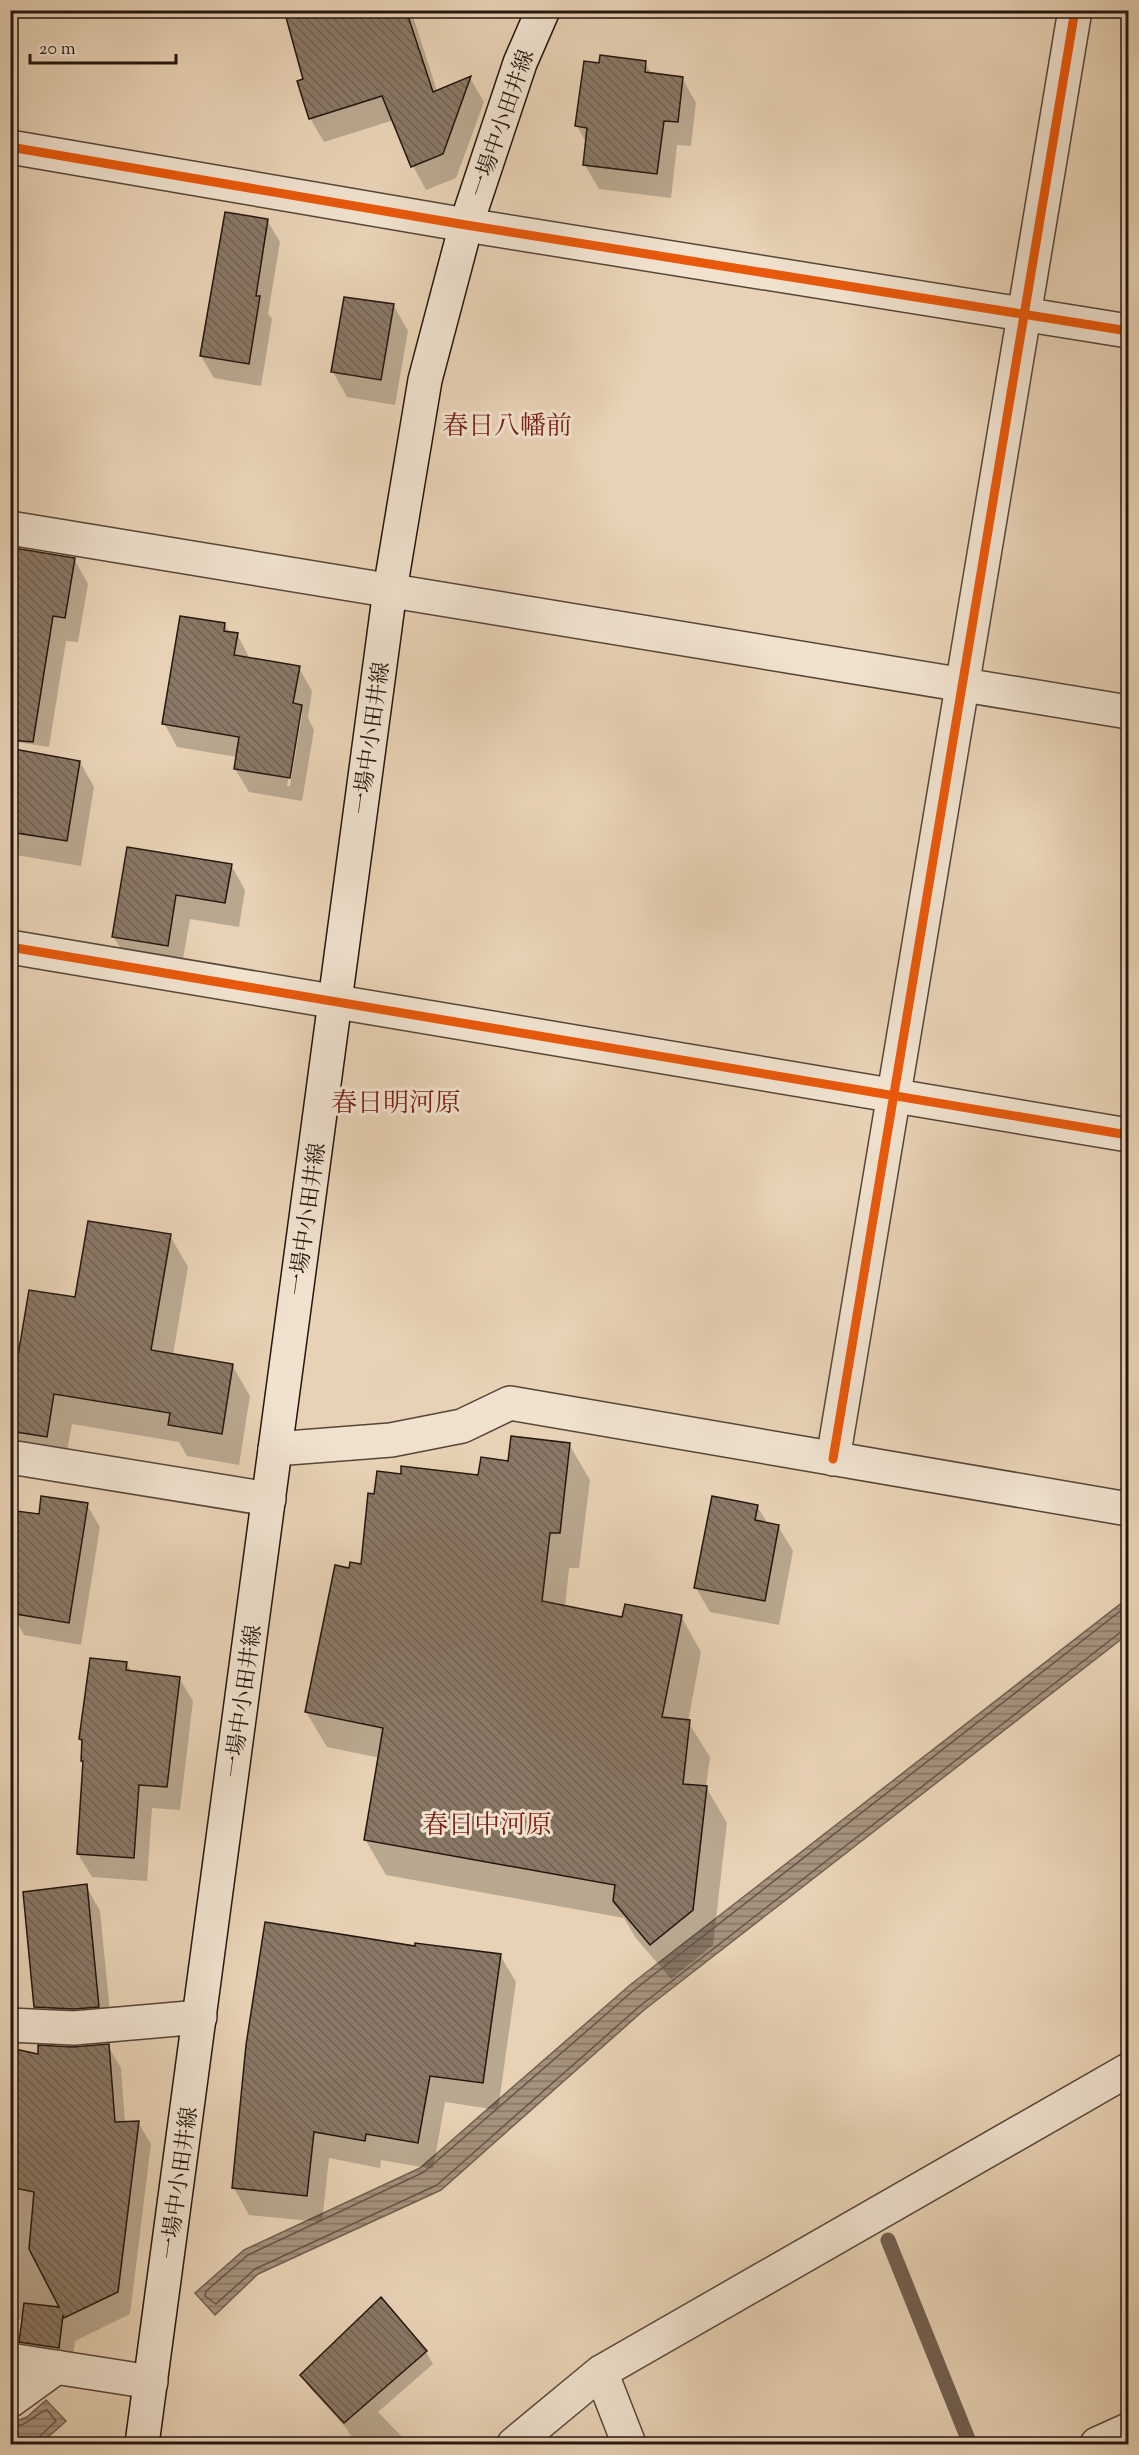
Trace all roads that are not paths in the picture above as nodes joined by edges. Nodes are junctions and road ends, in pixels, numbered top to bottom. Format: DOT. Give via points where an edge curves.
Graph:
graph roads {
  1 [pos="543,10"];
  2 [pos="1075,10"];
  3 [pos="10,147"];
  4 [pos="466,225"];
  5 [pos="1024,314"];
  6 [pos="1128,331"];
  7 [pos="10,528"];
  8 [pos="390,590"];
  9 [pos="962,685"];
  10 [pos="1128,712"];
  11 [pos="10,947"];
  12 [pos="335,1001"];
  13 [pos="894,1095"];
  14 [pos="1128,1134"];
  15 [pos="275,1449"];
  16 [pos="10,1457"];
  17 [pos="833,1459"];
  18 [pos="269,1499"];
  19 [pos="1128,1509"];
  20 [pos="200,2017"];
  21 [pos="10,2025"];
  22 [pos="1128,2070"];
  23 [pos="10,2360"];
  24 [pos="57,2367"];
  25 [pos="601,2372"];
  26 [pos="151,2382"];
  27 [pos="10,2401"];
  28 [pos="1128,2430"];
  29 [pos="142,2445"];
  30 [pos="514,2445"];
  31 [pos="629,2445"];
  32 [pos="1098,2445"];
  1 -- 4 [label="street, 一場中小田井線" via="520,63"];
  2 -- 5 [label="street"];
  3 -- 4 [label="street"];
  4 -- 5 [label="street"];
  4 -- 8 [label="street, 一場中小田井線" via="425,380"];
  5 -- 6 [label="street"];
  5 -- 9 [label="street"];
  7 -- 8 [label="street"];
  8 -- 9 [label="street"];
  8 -- 12 [label="street, 一場中小田井線"];
  9 -- 10 [label="street"];
  9 -- 13 [label="street"];
  11 -- 12 [label="street"];
  12 -- 13 [label="street"];
  12 -- 15 [label="street, 一場中小田井線"];
  13 -- 14 [label="street"];
  13 -- 17 [label="street"];
  15 -- 17 [label="street" via="391,1440 462,1426 510,1403"];
  15 -- 18 [label="street, 一場中小田井線"];
  16 -- 18 [label="street"];
  17 -- 19 [label="street"];
  18 -- 20 [label="street, 一場中小田井線"];
  20 -- 21 [label="street" via="74,2028"];
  20 -- 26 [label="street, 一場中小田井線"];
  22 -- 25 [label="street"];
  23 -- 24 [label="street"];
  24 -- 26 [label="street"];
  24 -- 27 [label="street"];
  25 -- 30 [label="street"];
  25 -- 31 [label="street"];
  26 -- 29 [label="street, 一場中小田井線"];
  28 -- 32 [label="street"];
}
